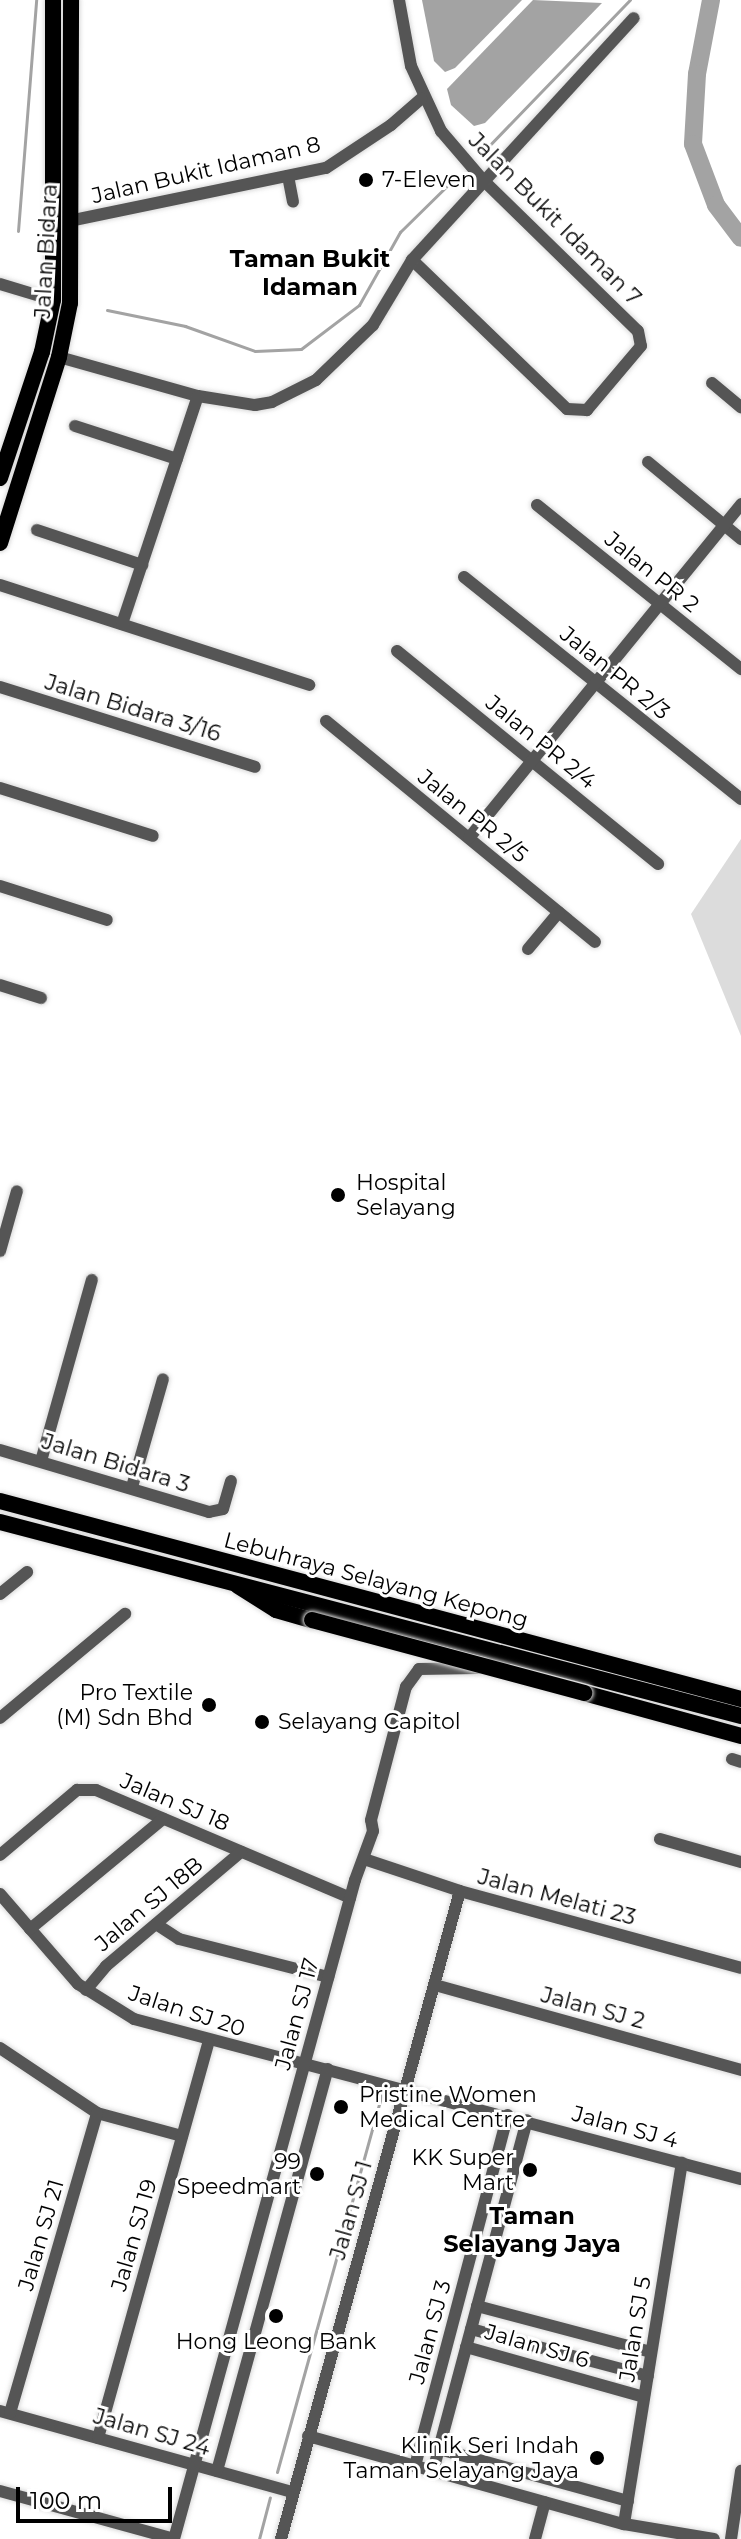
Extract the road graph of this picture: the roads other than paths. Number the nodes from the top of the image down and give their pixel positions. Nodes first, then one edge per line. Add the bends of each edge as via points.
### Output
1 (53, 0) edge
2 (71, 0) edge
3 (399, 0) edge
4 (634, 18) dead end
5 (421, 99) junction
6 (288, 176) junction
7 (483, 180) junction
8 (293, 202) dead end
9 (74, 220) junction
10 (412, 260) junction
11 (0, 284) edge
12 (53, 300) junction
13 (59, 357) junction
14 (712, 383) dead end
15 (198, 396) junction
16 (741, 407) edge
17 (75, 426) dead end
18 (177, 459) junction
19 (648, 462) dead end
20 (0, 478) edge
21 (741, 504) edge
22 (537, 505) dead end
23 (724, 525) junction
24 (37, 530) dead end
25 (741, 539) edge
26 (0, 543) edge
27 (142, 565) junction
28 (464, 577) dead end
29 (0, 585) edge
30 (660, 604) junction
31 (122, 624) junction
32 (397, 651) dead end
33 (741, 669) edge
34 (595, 684) junction
35 (309, 685) dead end
36 (0, 687) edge
37 (326, 721) dead end
38 (532, 761) junction
39 (255, 767) dead end
40 (0, 788) edge
41 (741, 799) edge
42 (153, 836) dead end
43 (469, 838) junction
44 (658, 864) dead end
45 (0, 886) edge
46 (559, 912) junction
47 (107, 920) dead end
48 (595, 942) dead end
49 (528, 949) dead end
50 (0, 985) edge
51 (41, 998) dead end
52 (17, 1191) dead end
53 (0, 1251) edge
54 (92, 1280) dead end
55 (163, 1379) dead end
56 (0, 1450) edge
57 (41, 1461) junction
58 (231, 1481) dead end
59 (132, 1487) junction
60 (0, 1501) edge
61 (0, 1522) edge
62 (27, 1572) dead end
63 (233, 1581) junction
64 (0, 1594) edge
65 (125, 1614) dead end
66 (510, 1658) junction
67 (741, 1699) edge
68 (741, 1716) edge
69 (0, 1718) edge
70 (741, 1736) edge
71 (163, 1819) junction
72 (660, 1839) dead end
73 (241, 1852) junction
74 (0, 1855) edge
75 (364, 1859) junction
76 (741, 1862) edge
77 (460, 1891) junction
78 (0, 1894) edge
79 (350, 1898) junction
80 (156, 1924) junction
81 (30, 1929) junction
82 (741, 1968) edge
83 (328, 1977) junction
84 (435, 1985) junction
85 (86, 1990) junction
86 (208, 2043) junction
87 (0, 2048) edge
88 (305, 2064) junction
89 (328, 2069) junction
90 (741, 2070) edge
91 (407, 2087) junction
92 (97, 2113) junction
93 (508, 2115) junction
94 (527, 2120) junction
95 (182, 2136) junction
96 (682, 2163) junction
97 (741, 2179) edge
98 (477, 2306) junction
99 (471, 2329) junction
100 (466, 2347) junction
101 (651, 2352) junction
102 (648, 2376) junction
103 (644, 2397) junction
104 (5, 2412) edge
105 (308, 2436) junction
106 (98, 2438) junction
107 (439, 2449) junction
108 (194, 2465) junction
109 (415, 2466) junction
110 (217, 2471) junction
111 (433, 2471) junction
112 (741, 2471) edge
113 (0, 2491) edge
114 (293, 2492) junction
115 (628, 2501) junction
116 (545, 2502) junction
117 (624, 2524) junction
118 (174, 2539) edge
119 (282, 2539) edge
120 (535, 2539) edge
121 (714, 2539) edge
122 (731, 2539) edge

1 - 12 main road, Jalan Bidara
2 - 9 main road, Jalan Bidara
3 - 5 street, Jalan Bukit Idaman 7
4 - 7 street
5 - 6 street, Jalan Bukit Idaman 8 via 326,168
5 - 7 street, Jalan Bukit Idaman 7
6 - 8 street
6 - 9 street, Jalan Bukit Idaman 8
7 - 10 street
7 - 10 street, Jalan Bukit Idaman 7 via 640,336 638,351 587,410 573,411 556,402
9 - 13 main road, Jalan Bidara via 70,303
10 - 15 street via 373,325 316,380 263,403
11 - 12 street
12 - 20 main road, Jalan Bidara via 42,352
13 - 15 street
13 - 26 main road, Jalan Bidara
14 - 16 street
15 - 18 street
17 - 18 street
18 - 27 street
19 - 23 street
21 - 23 street
22 - 30 street, Jalan PR 2
23 - 25 street
23 - 30 street
24 - 27 street
27 - 31 street
28 - 34 street, Jalan PR 2/3
29 - 31 street
30 - 33 street, Jalan PR 2
30 - 34 street
31 - 35 street
32 - 38 street, Jalan PR 2/4
34 - 38 street
34 - 41 street, Jalan PR 2/3
36 - 39 street, Jalan Bidara 3/16
37 - 43 street, Jalan PR 2/5
38 - 43 street
38 - 44 street, Jalan PR 2/4
40 - 42 street
43 - 46 street, Jalan PR 2/5
45 - 47 street
46 - 48 street, Jalan PR 2/5
46 - 49 street
50 - 51 street
52 - 53 street
54 - 57 street
55 - 59 street
56 - 57 street, Jalan Bidara 3
57 - 59 street, Jalan Bidara 3
58 - 59 street, Jalan Bidara 3 via 221,1511 209,1512
60 - 67 main road, Lebuhraya Selayang Kepong
61 - 63 main road, Lebuhraya Selayang Kepong
62 - 64 street
63 - 66 main road, Lebuhraya Selayang Kepong
63 - 70 main road, bridge via 276,1610
65 - 69 street
66 - 68 main road, Lebuhraya Selayang Kepong
66 - 75 street, Jalan SJ 17 via 477,1668 434,1666 411,1676
71 - 73 street, Jalan SJ 18
71 - 74 street, Jalan SJ 18 via 96,1790 77,1790
71 - 81 street
72 - 76 street
73 - 79 street, Jalan SJ 18
73 - 80 street, Jalan SJ 18B
75 - 77 street, Jalan Melati 23
75 - 79 street, Jalan SJ 17
77 - 82 street, Jalan Melati 23
77 - 84 street, Jalan SJ 1
78 - 81 street, Jalan SJ 20
79 - 83 street, Jalan SJ 17
80 - 83 street via 179,1939
80 - 85 street, Jalan SJ 18B
81 - 85 street, Jalan SJ 20
83 - 88 street, Jalan SJ 17
84 - 90 street, Jalan SJ 2
84 - 91 street, Jalan SJ 1
85 - 86 street, Jalan SJ 20 via 126,2016
86 - 88 street, Jalan SJ 20
86 - 95 street, Jalan SJ 19
87 - 92 street
88 - 89 street, Jalan SJ 20
88 - 108 street, Jalan SJ 17
89 - 91 street, Jalan SJ 20
89 - 110 street, Jalan SJ 17
91 - 93 street, Jalan SJ 4
91 - 105 street, Jalan SJ 1
92 - 95 street
92 - 104 street, Jalan SJ 21
93 - 94 street, Jalan SJ 4
93 - 109 street, Jalan SJ 3
94 - 96 street, Jalan SJ 4
94 - 98 street, Jalan SJ 3
95 - 106 street, Jalan SJ 19
96 - 97 street, Jalan SJ 4
96 - 101 street, Jalan SJ 5
98 - 99 street, Jalan SJ 3
98 - 101 street, Jalan SJ 6
99 - 100 street, Jalan SJ 3
99 - 102 street
100 - 103 street, Jalan SJ 6
100 - 107 street, Jalan SJ 3
101 - 102 street, Jalan SJ 5
102 - 103 street, Jalan SJ 5
103 - 115 street, Jalan SJ 5
104 - 106 street, Jalan SJ 24
105 - 109 street
105 - 114 street, Jalan SJ 1
106 - 108 street, Jalan SJ 24
107 - 111 street, Jalan SJ 3
107 - 115 street
108 - 110 street, Jalan SJ 24
108 - 118 street, Jalan SJ 17
109 - 111 street
110 - 114 street, Jalan SJ 24
111 - 116 street
112 - 122 street
113 - 118 street
114 - 119 street, Jalan SJ 1
115 - 117 street, Jalan SJ 5
116 - 117 street
116 - 120 street
117 - 121 street

